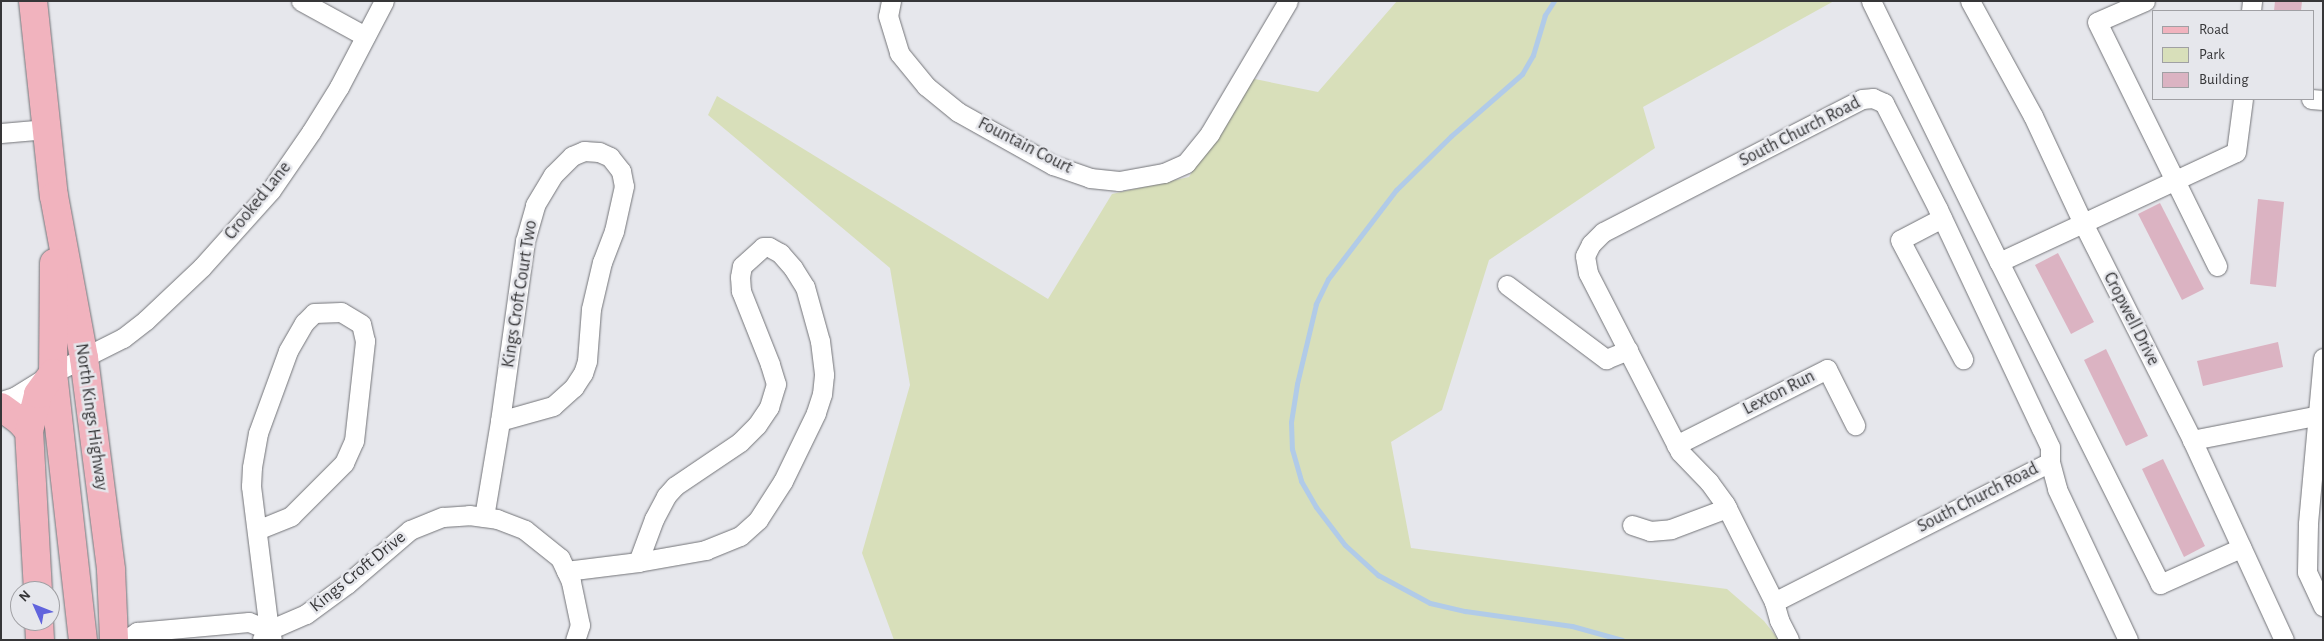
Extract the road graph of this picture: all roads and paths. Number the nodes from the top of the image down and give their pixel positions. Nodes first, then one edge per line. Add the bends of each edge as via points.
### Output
1 (33, 1) edge
2 (301, 1) edge
3 (384, 1) edge
4 (891, 1) edge
5 (1288, 1) edge
6 (1871, 1) edge
7 (1970, 1) edge
8 (2145, 1) edge
9 (365, 36) junction
10 (2243, 100) edge
11 (47, 129) junction
12 (1, 133) edge
13 (2174, 180) junction
14 (54, 196) junction
15 (1942, 218) junction
16 (2083, 223) junction
17 (1999, 262) junction
18 (2217, 266) dead end
19 (1507, 285) dead end
20 (1628, 350) junction
21 (84, 358) junction
22 (2323, 358) edge
23 (1963, 359) dead end
24 (53, 373) junction
25 (1, 402) edge
26 (1, 407) edge
27 (2319, 415) junction
28 (500, 421) junction
29 (1854, 425) dead end
30 (29, 431) junction
31 (2192, 440) junction
32 (1676, 446) junction
33 (2050, 462) junction
34 (1727, 508) junction
35 (484, 517) junction
36 (1632, 525) dead end
37 (2315, 525) edge
38 (257, 530) junction
39 (2241, 548) junction
40 (638, 562) junction
41 (566, 571) junction
42 (37, 581) edge
43 (1774, 602) junction
44 (2323, 606) edge
45 (268, 636) edge
46 (576, 638) edge
47 (83, 640) edge
48 (114, 640) edge
49 (126, 640) edge
50 (1789, 640) edge
51 (2128, 640) edge
52 (2284, 640) edge

1 - 11 main road, North Kings Highway
2 - 9 street
3 - 9 street, Crooked Lane
4 - 5 street, Fountain Court via 888,16 899,53 926,86 958,112 1053,165 1090,178 1119,181 1164,173 1186,163 1210,134
6 - 17 street
7 - 16 street, Cropwell Drive via 2033,116
8 - 13 street via 2097,22
9 - 21 street, Crooked Lane via 340,87 271,190 202,267 146,320 123,338
10 - 13 street via 2236,152
11 - 12 street
11 - 14 main road, North Kings Highway
13 - 16 street
13 - 18 street
14 - 21 main road, North Kings Highway
14 - 24 main road, North Kings Highway
15 - 20 street, South Church Road via 1884,103 1872,98 1862,99 1603,232 1591,244 1585,256 1588,273
15 - 23 street via 1900,240
15 - 33 street, South Church Road via 2050,447
16 - 17 street
16 - 31 street, Cropwell Drive
17 - 39 street via 2160,584
19 - 20 street via 1606,360
20 - 32 street, South Church Road
21 - 24 street, Crooked Lane
21 - 48 main road, North Kings Highway via 111,570
22 - 27 street
24 - 25 street, Crooked Lane
24 - 30 main road via 38,394
24 - 47 main road, North Kings Highway
26 - 30 main road
27 - 31 street
27 - 37 street
28 - 28 street, Kings Croft Court Two via 524,241 535,205 553,175 572,156 584,151 599,152 610,157 620,170 624,186 591,309 583,373 574,387 553,406
28 - 35 street, Kings Croft Court Two
29 - 32 street, Lexton Run via 1827,369
30 - 42 main road
31 - 39 street, Cropwell Drive
32 - 34 street, South Church Road via 1709,482
33 - 43 street, South Church Road
33 - 51 street via 2057,489
34 - 36 street via 1671,529 1650,531
34 - 43 street, South Church Road
35 - 41 street, Kings Croft Drive via 525,530 560,558
35 - 45 street, Kings Croft Drive via 443,517 410,530 347,584 306,614
37 - 44 street via 2307,572
38 - 38 street via 251,486 252,466 258,433 288,351 314,313 341,312 361,324 365,341 354,441 344,464 291,516
38 - 45 street
39 - 52 street, Cropwell Drive
40 - 40 street via 666,496 740,442 769,407 776,384 741,291 740,277 742,266 763,247 769,247 794,268 805,287 820,341 824,375 816,413 783,481 758,520 740,536 706,550
40 - 41 street
41 - 46 street, Kings Croft Drive via 580,625
43 - 50 street, South Church Road
45 - 49 street via 250,622 137,632

